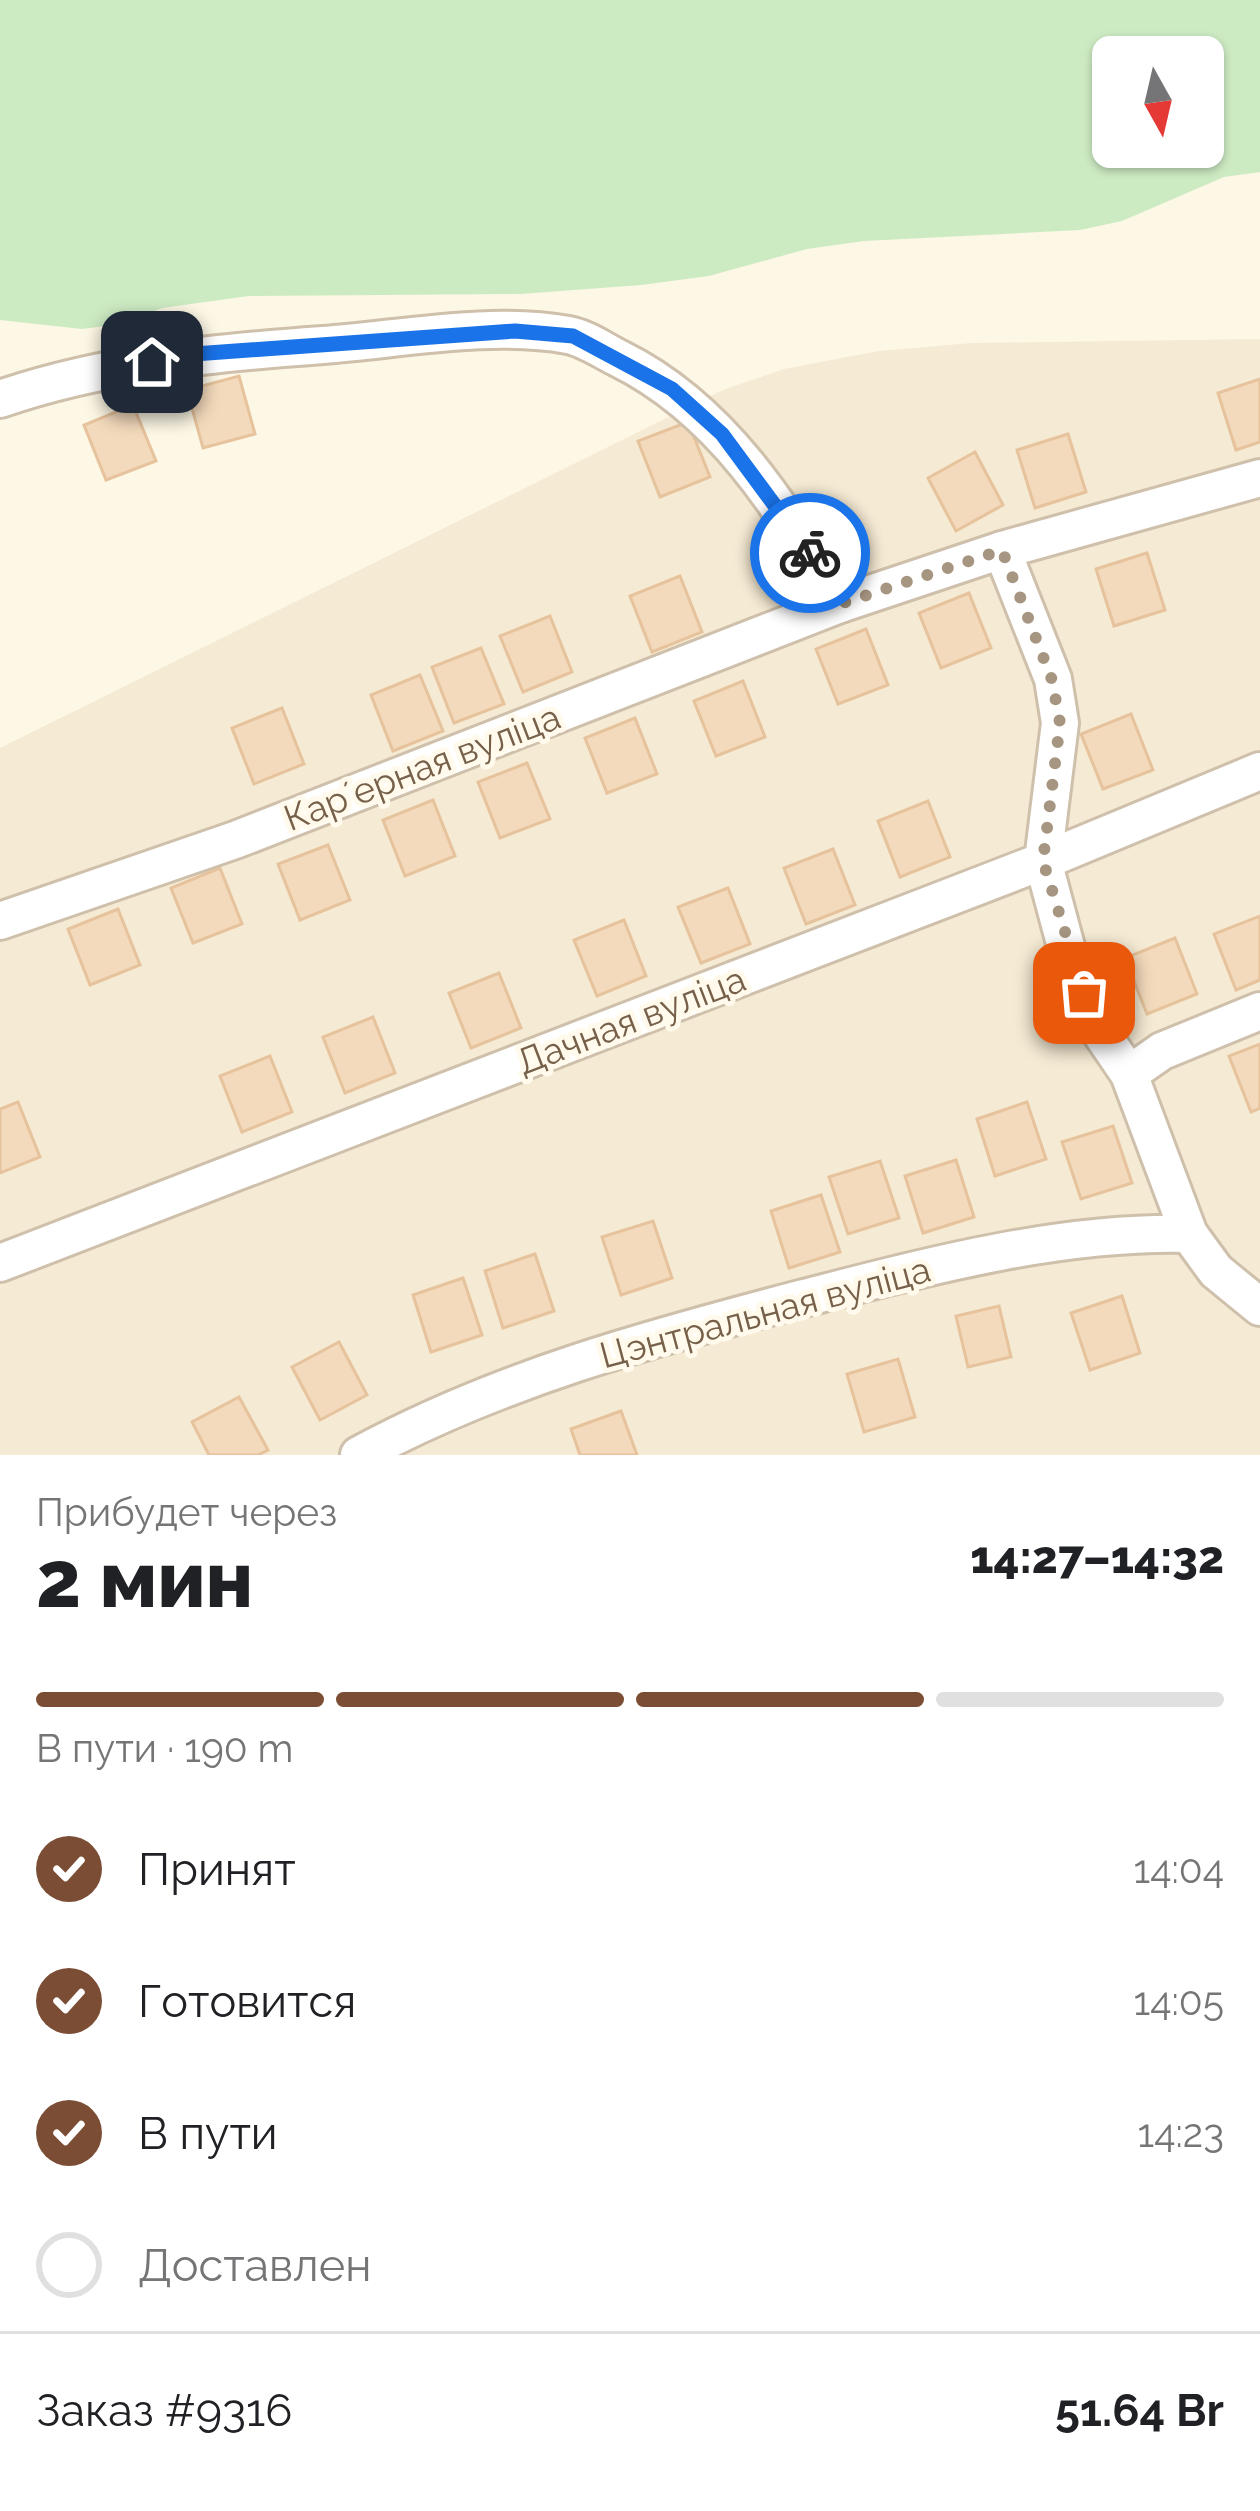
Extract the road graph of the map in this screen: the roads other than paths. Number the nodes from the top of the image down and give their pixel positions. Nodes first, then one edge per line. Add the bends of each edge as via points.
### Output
1 (0, 398) edge
2 (1260, 478) edge
3 (1002, 550) junction
4 (840, 604) junction
5 (1260, 771) edge
6 (1043, 861) junction
7 (0, 921) edge
8 (1260, 1011) edge
9 (1129, 1074) junction
10 (1189, 1234) junction
11 (0, 1263) edge
12 (1260, 1307) edge
13 (359, 1455) edge

1 - 4 street via 194,354 515,331 573,336 672,389 722,434
2 - 3 street, Карʼерная вуліца
3 - 4 street, Карʼерная вуліца
3 - 6 street via 1052,680 1060,723
4 - 7 street, Карʼерная вуліца via 235,840
5 - 6 street, Дачная вуліца
6 - 9 street via 1097,1027
6 - 11 street, Дачная вуліца
8 - 9 street via 1162,1051
9 - 10 street
10 - 12 street
10 - 13 street, Цэнтральная вуліца via 1128,1233 908,1271 662,1335 482,1397

